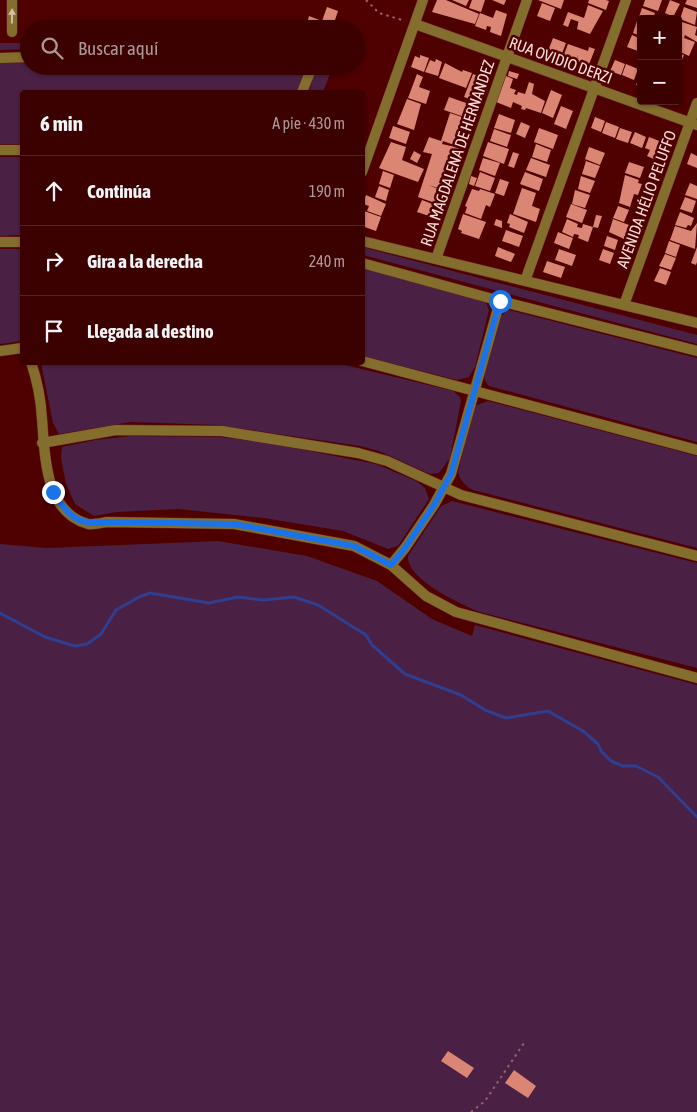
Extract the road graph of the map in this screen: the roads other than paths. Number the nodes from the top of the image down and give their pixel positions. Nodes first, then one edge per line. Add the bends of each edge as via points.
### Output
1 (12, 0) edge
2 (423, 0) edge
3 (527, 0) edge
4 (626, 0) edge
5 (414, 24) junction
6 (12, 32) dead end
7 (20, 57) edge
8 (506, 57) junction
9 (0, 58) edge
10 (309, 75) edge
11 (595, 88) junction
12 (303, 90) edge
13 (697, 103) edge
14 (694, 124) edge
15 (0, 150) edge
16 (20, 150) edge
17 (365, 163) edge
18 (0, 242) edge
19 (20, 242) edge
20 (365, 242) edge
21 (436, 259) junction
22 (365, 264) edge
23 (525, 281) junction
24 (500, 301) junction
25 (624, 305) junction
26 (697, 323) edge
27 (20, 348) edge
28 (0, 351) edge
29 (697, 351) edge
30 (365, 362) edge
31 (32, 365) edge
32 (474, 389) junction
33 (42, 443) junction
34 (697, 450) edge
35 (444, 488) junction
36 (697, 556) edge
37 (391, 565) junction
38 (697, 678) edge

6 -> 1 street
2 - 5 street
3 - 8 street, RUA MAGDALENA DE HERNANDEZ
4 - 11 street
5 - 8 street, RUA OVIDIO DERZI
5 - 17 street
7 - 9 street
8 - 11 street, RUA OVIDIO DERZI
8 - 21 street, RUA MAGDALENA DE HERNANDEZ
10 - 12 street
11 - 14 street, RUA OVIDIO DERZI
11 - 23 street
13 - 14 street, AVENIDA HÉLIO PELUFFO
14 - 25 street, AVENIDA HÉLIO PELUFFO
15 - 16 street
18 - 19 street
20 - 21 street
21 - 23 street
22 - 24 street
23 - 25 street
24 - 29 street
24 - 32 street
25 - 26 street
27 - 28 street
30 - 32 street
31 - 33 street via 40,402
32 - 34 street
32 - 35 street via 451,474
33 - 35 street via 116,430 222,431 387,461
33 - 37 street via 53,492 68,513 88,524 234,524 354,546
35 - 36 street
35 - 37 street
37 - 38 street via 426,596 456,612

